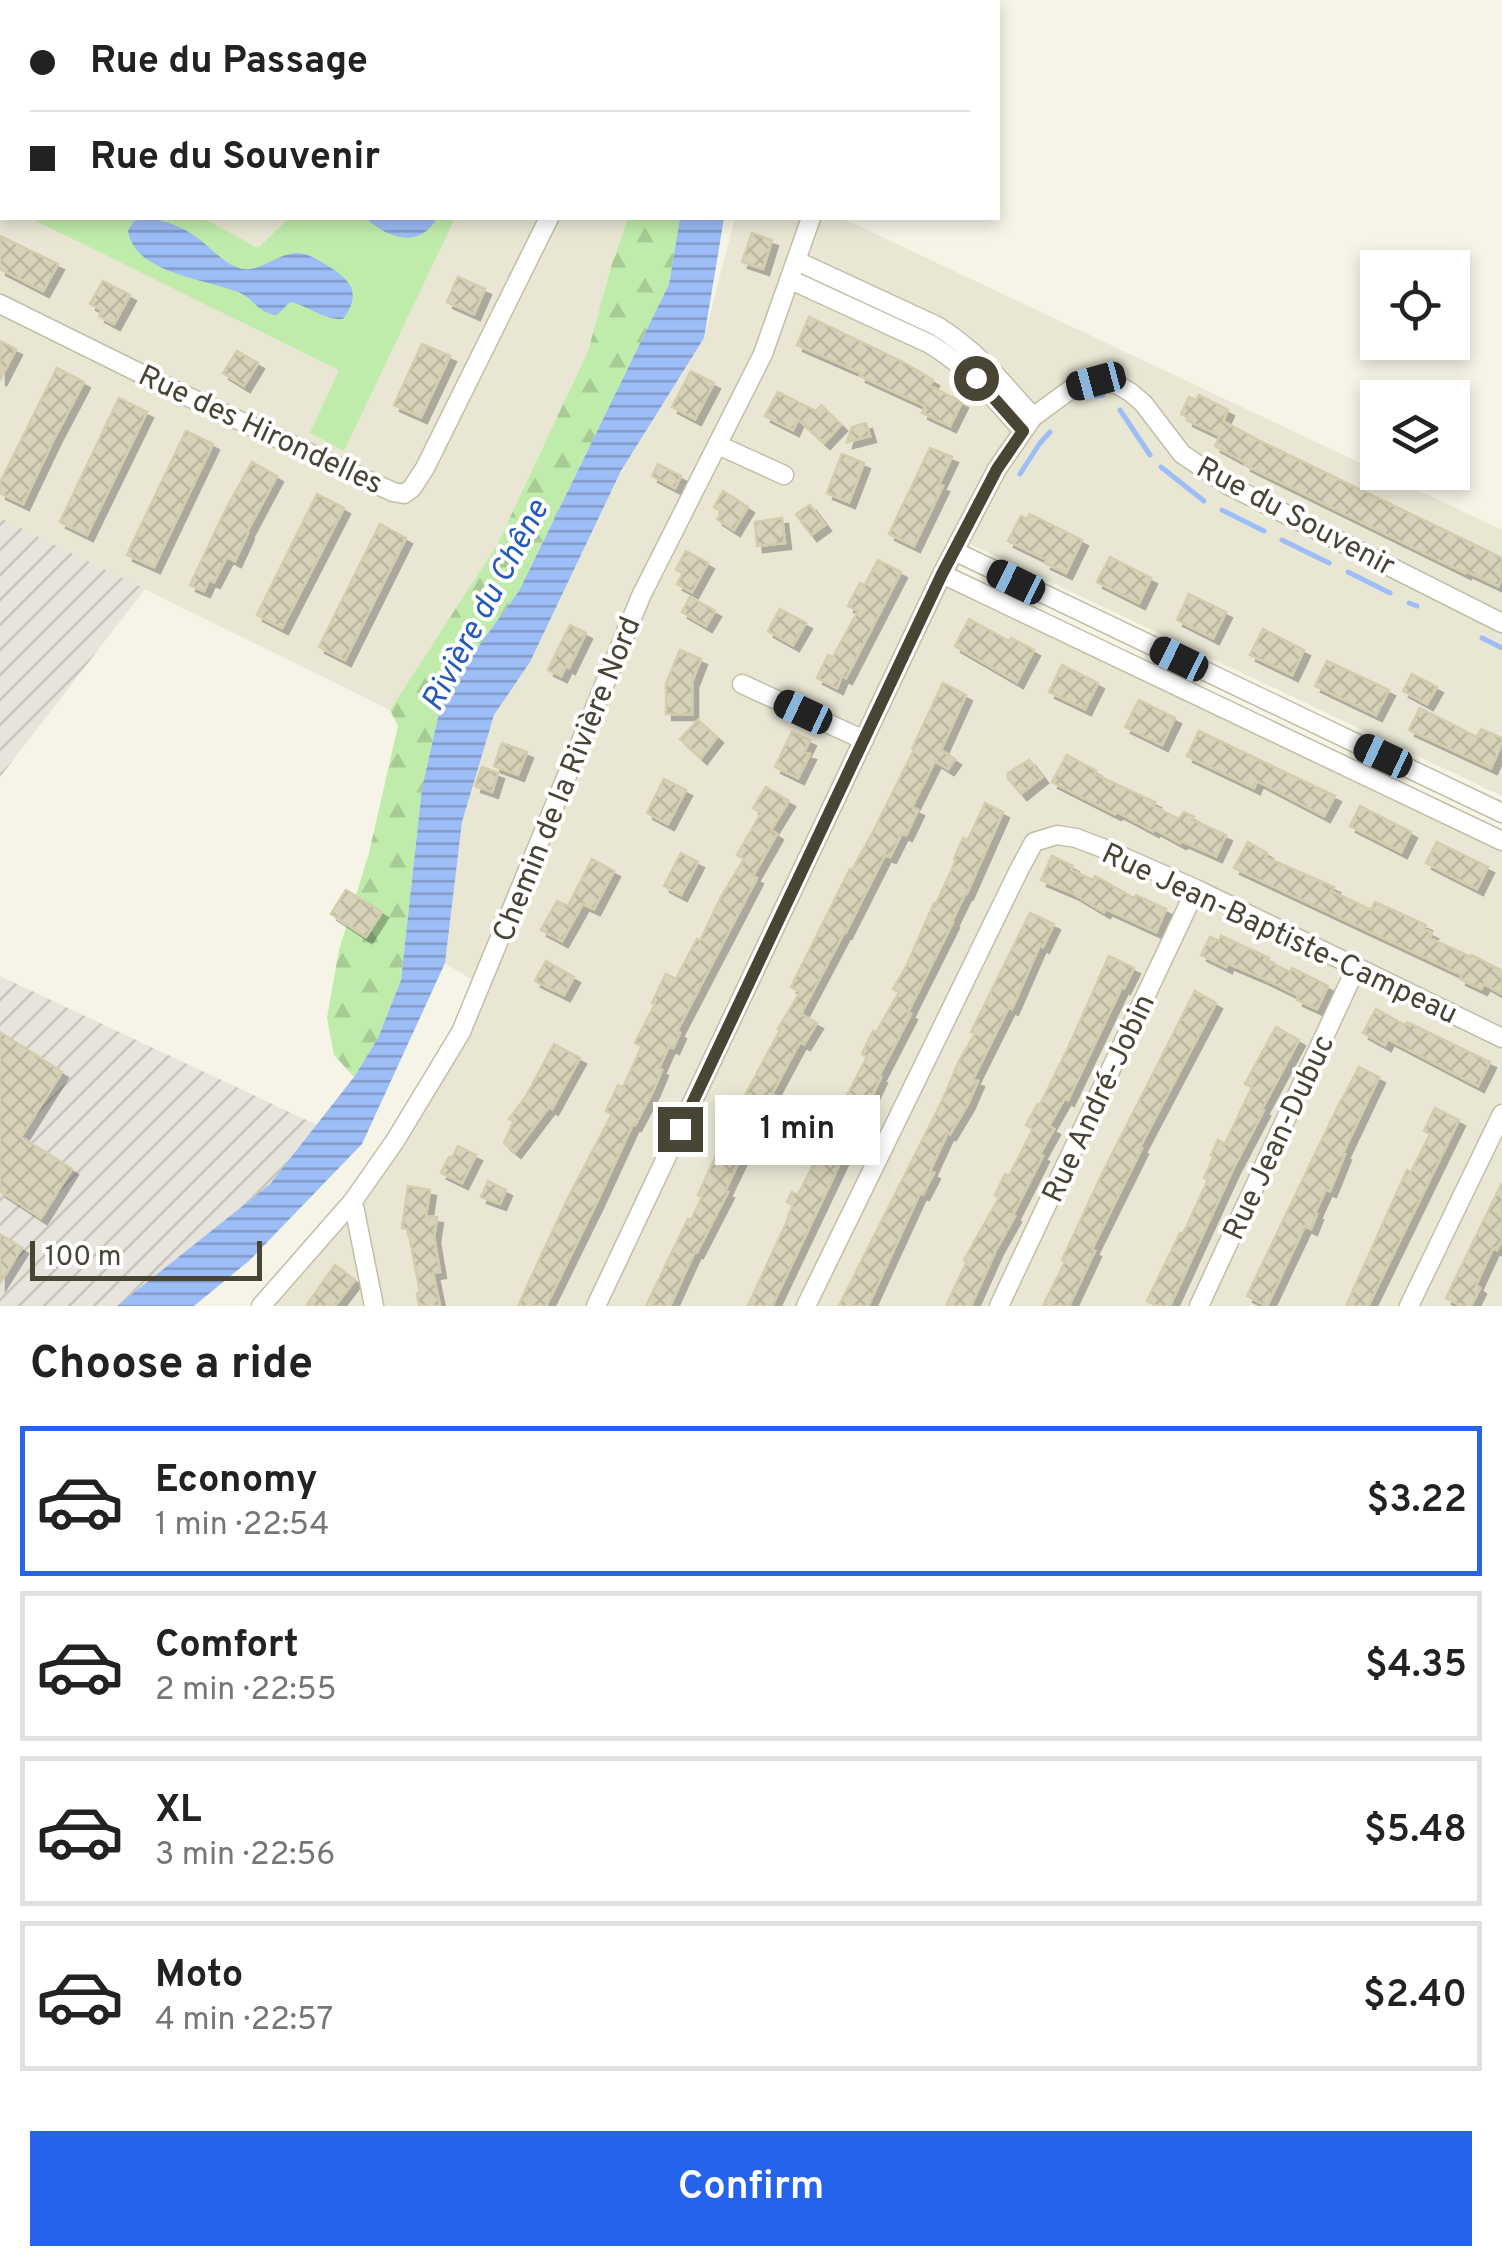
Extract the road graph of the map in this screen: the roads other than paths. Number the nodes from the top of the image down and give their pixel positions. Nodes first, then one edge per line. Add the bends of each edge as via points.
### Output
1 (548, 220) edge
2 (810, 220) edge
3 (797, 261) junction
4 (790, 280) junction
5 (0, 304) edge
6 (1028, 424) junction
7 (718, 445) junction
8 (784, 475) dead end
9 (954, 550) junction
10 (942, 574) junction
11 (1502, 623) edge
12 (742, 684) dead end
13 (864, 740) junction
14 (1502, 813) edge
15 (1502, 840) edge
16 (1196, 889) junction
17 (1356, 968) junction
18 (1502, 1038) edge
19 (1502, 1114) edge
20 (353, 1201) junction
21 (260, 1306) edge
22 (374, 1306) edge
23 (596, 1306) edge
24 (806, 1306) edge
25 (999, 1306) edge
26 (1199, 1306) edge
27 (1409, 1306) edge

1 - 5 street, Rue des Hirondelles via 425,468 404,494
2 - 3 street, Chemin de la Rivière Nord
3 - 4 street, Chemin de la Rivière Nord
3 - 6 street via 956,338 983,360
4 - 6 street via 930,344
4 - 7 street, Chemin de la Rivière Nord via 764,354
6 - 9 street, Rue du Souvenir
6 - 11 street, Rue du Souvenir via 1074,387 1116,384 1143,403 1182,454 1228,485
7 - 8 street
7 - 20 street, Chemin de la Rivière Nord via 641,596 462,1032
9 - 10 street, Rue du Souvenir
9 - 14 street
10 - 13 street, Rue du Souvenir
10 - 15 street
12 - 13 street
13 - 23 street, Rue du Souvenir
16 - 17 street, Rue Jean-Baptiste-Campeau
16 - 24 street, Rue Jean-Baptiste-Campeau via 1076,838 1034,842
16 - 25 street, Rue André-Jobin
17 - 18 street, Rue Jean-Baptiste-Campeau
17 - 26 street, Rue Jean-Dubuc
19 - 27 street
20 - 21 street, Chemin de la Rivière Nord
20 - 22 street

